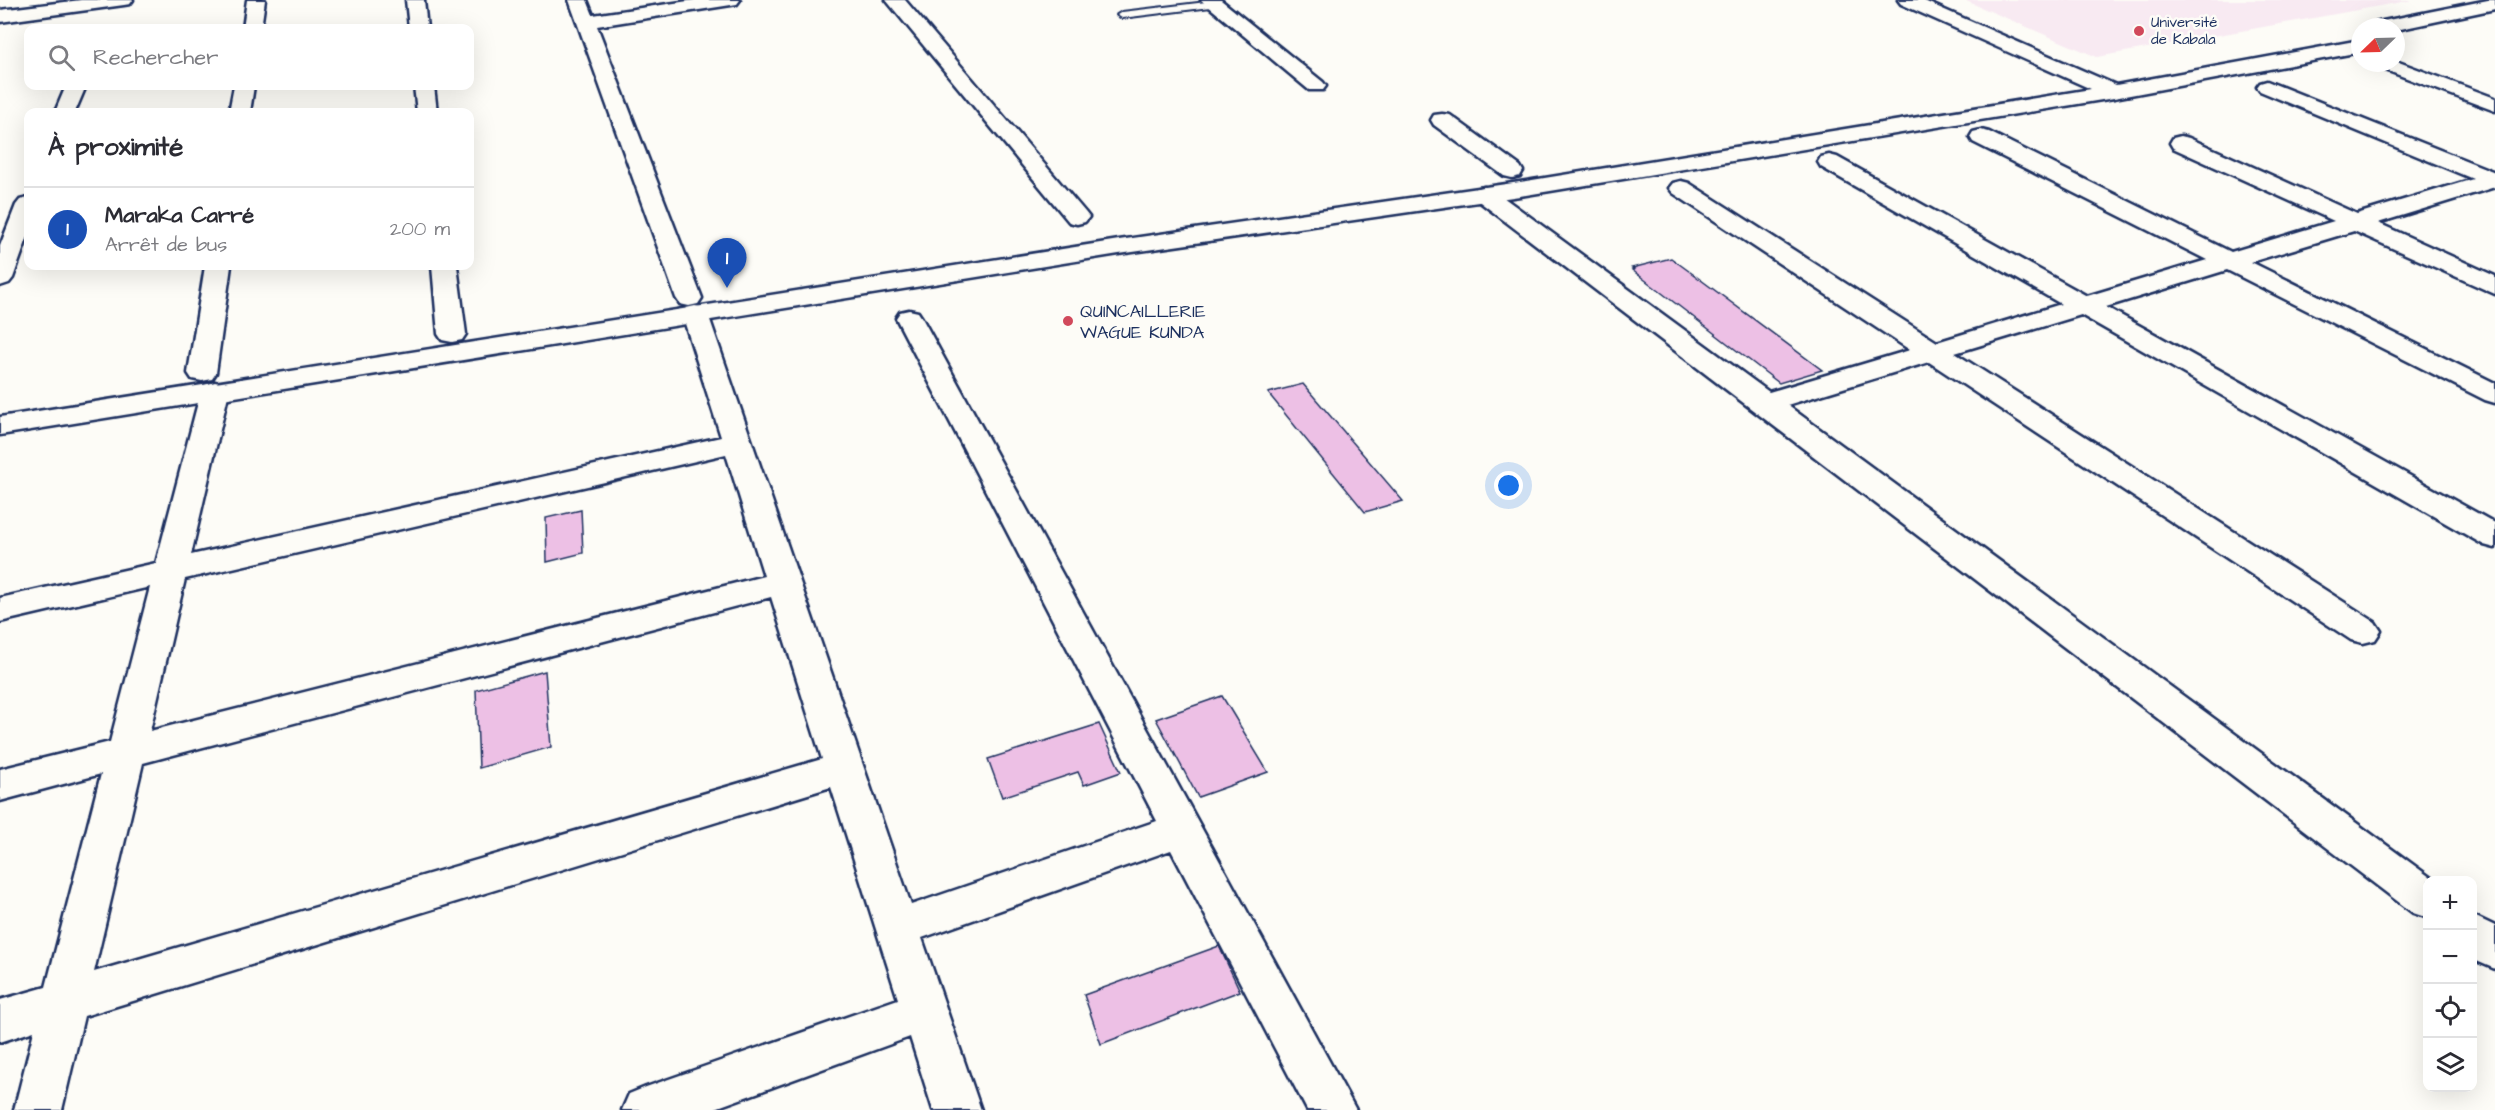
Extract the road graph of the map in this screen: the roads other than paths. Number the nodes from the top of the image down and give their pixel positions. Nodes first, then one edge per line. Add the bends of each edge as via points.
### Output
1 (256, 0) edge
2 (415, 0) edge
3 (578, 0) edge
4 (731, 0) edge
5 (895, 0) edge
6 (1907, 0) edge
7 (114, 1) edge
8 (1213, 2) edge
9 (2495, 4) edge
10 (1122, 15) dead end
11 (0, 16) edge
12 (2495, 18) edge
13 (101, 20) dead end
14 (586, 22) junction
15 (2405, 22) edge
16 (253, 24) edge
17 (418, 24) edge
18 (2351, 34) edge
19 (2405, 37) edge
20 (2351, 48) edge
21 (2405, 71) edge
22 (2090, 81) junction
23 (1316, 86) dead end
24 (2268, 87) dead end
25 (74, 90) edge
26 (243, 90) edge
27 (424, 90) edge
28 (2114, 92) junction
29 (2495, 105) edge
30 (67, 108) edge
31 (241, 108) edge
32 (427, 108) edge
33 (1442, 120) dead end
34 (1981, 137) dead end
35 (2181, 143) dead end
36 (1829, 162) dead end
37 (1512, 171) junction
38 (2495, 180) edge
39 (1681, 188) dead end
40 (1484, 194) junction
41 (24, 215) edge
42 (1077, 217) dead end
43 (2356, 223) junction
44 (2229, 261) junction
45 (218, 270) edge
46 (444, 270) edge
47 (0, 278) edge
48 (2495, 286) edge
49 (692, 306) junction
50 (2083, 306) junction
51 (909, 318) dead end
52 (452, 334) junction
53 (1933, 351) junction
54 (208, 382) junction
55 (2495, 394) edge
56 (1764, 403) junction
57 (0, 406) edge
58 (0, 426) edge
59 (736, 443) junction
60 (2495, 537) edge
61 (171, 571) junction
62 (782, 583) junction
63 (0, 610) edge
64 (2363, 631) dead end
65 (126, 752) junction
66 (843, 768) junction
67 (0, 785) edge
68 (1182, 829) junction
69 (2423, 897) edge
70 (896, 928) junction
71 (2477, 937) edge
72 (2495, 950) edge
73 (64, 1002) junction
74 (924, 1011) junction
75 (0, 1021) edge
76 (38, 1110) edge
77 (646, 1110) edge
78 (957, 1110) edge
79 (1332, 1110) edge

1 - 16 street
2 - 17 street
3 - 14 street
4 - 14 street
5 - 42 street
6 - 22 street
7 - 11 street
7 - 13 street
8 - 10 lane
8 - 23 street
9 - 15 street
12 - 19 street
14 - 49 street
18 - 22 street
20 - 28 street
21 - 29 street
22 - 28 street
22 - 37 street
24 - 38 street
25 - 30 street
26 - 31 street
27 - 32 street
28 - 40 street
33 - 37 street
34 - 44 street
35 - 43 street
36 - 50 street
37 - 49 street
38 - 43 street
39 - 53 street
40 - 49 street
40 - 56 street
41 - 47 street
43 - 44 street
43 - 48 street
44 - 50 street
44 - 55 street
45 - 54 street
46 - 52 street
49 - 52 street
49 - 54 street
49 - 59 street
50 - 53 street
50 - 60 street
51 - 68 street
52 - 54 street
53 - 56 street
53 - 64 street
54 - 57 street
54 - 58 street
54 - 61 street
56 - 69 street
59 - 61 street
59 - 62 street
61 - 63 street
61 - 65 street
62 - 65 street
62 - 66 street
65 - 67 street
65 - 73 street
66 - 70 street
66 - 73 street
68 - 70 street
68 - 79 street
70 - 74 street
71 - 72 street
73 - 75 street
73 - 76 street
74 - 77 street
74 - 78 street

